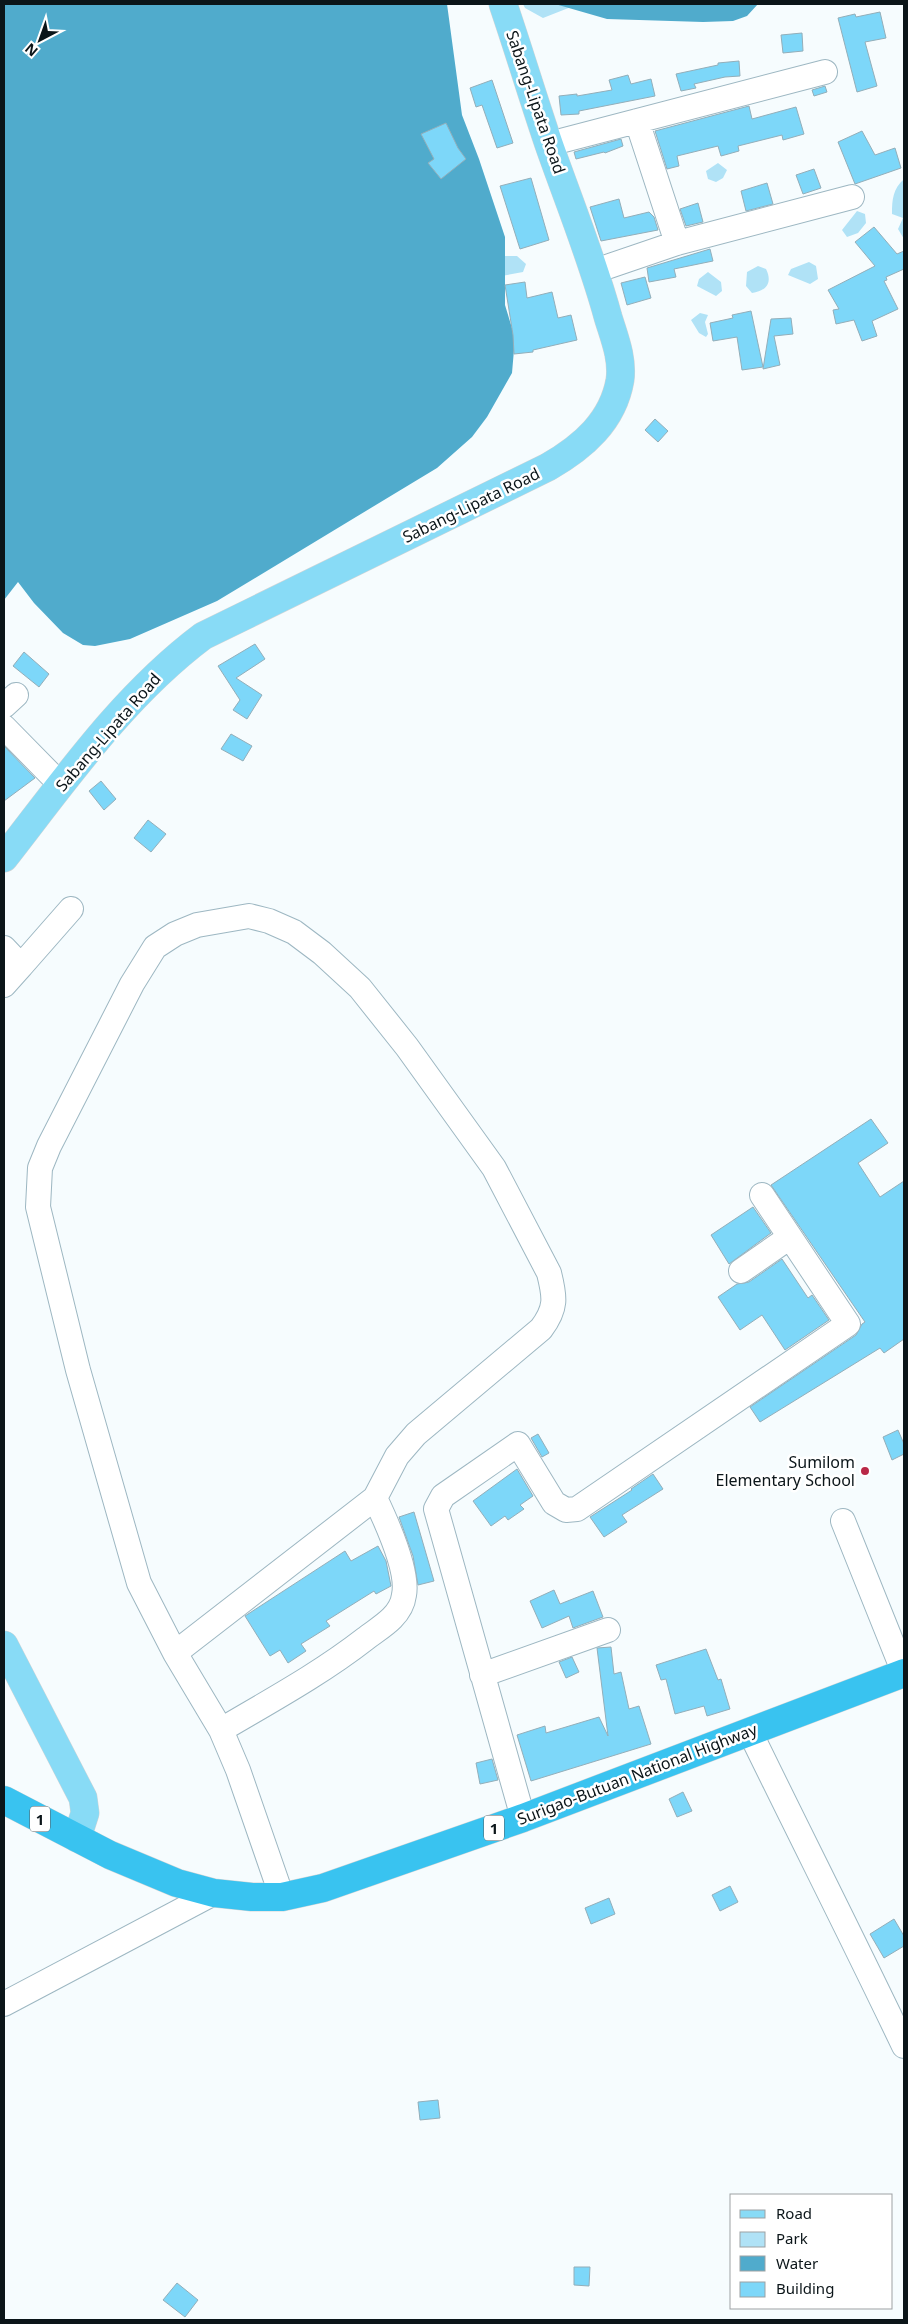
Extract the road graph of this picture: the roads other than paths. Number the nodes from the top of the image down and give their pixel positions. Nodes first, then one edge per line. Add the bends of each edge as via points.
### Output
1 (503, 4) edge
2 (825, 72) dead end
3 (637, 121) junction
4 (549, 144) junction
5 (852, 197) dead end
6 (677, 243) junction
7 (596, 271) junction
8 (4, 727) edge
9 (61, 785) junction
10 (4, 858) edge
11 (71, 909) dead end
12 (4, 948) edge
13 (21, 966) junction
14 (4, 985) edge
15 (762, 1195) dead end
16 (790, 1237) junction
17 (740, 1271) dead end
18 (375, 1498) junction
19 (843, 1521) dead end
20 (608, 1630) dead end
21 (4, 1646) edge
22 (175, 1653) junction
23 (904, 1673) edge
24 (482, 1675) junction
25 (221, 1730) junction
26 (750, 1732) junction
27 (4, 1800) edge
28 (523, 1818) junction
29 (77, 1838) junction
30 (214, 1893) junction
31 (282, 1897) junction
32 (4, 2004) edge
33 (904, 2046) edge

1 - 4 main road, Sabang-Lipata Road
2 - 3 street
3 - 4 street
3 - 6 street
4 - 7 main road, Sabang-Lipata Road
5 - 6 street
6 - 7 street
7 - 9 main road, Sabang-Lipata Road via 621,362 618,392 598,429 585,443 548,467 203,636 164,667 123,710
8 - 9 street
9 - 10 main road, Sabang-Lipata Road
11 - 13 street
12 - 13 street
13 - 14 street
15 - 16 street
16 - 17 street
16 - 24 street via 848,1324 577,1509 566,1510 554,1503 518,1444 443,1496 436,1509
18 - 22 street
18 - 22 street via 397,1456 416,1434 551,1316 554,1291 549,1273 494,1168 408,1047 360,988 308,942 269,921 249,916 197,925 155,947 132,984 49,1146 40,1168 38,1186 38,1207 78,1370 139,1583
18 - 25 street via 388,1524 406,1583 400,1609 386,1624 322,1670
19 - 23 street
20 - 24 street
21 - 29 main road via 83,1798 85,1813
22 - 25 street
23 - 26 highway, Surigao-Butuan National Highway / 1
24 - 28 street
25 - 31 street
26 - 28 highway, Surigao-Butuan National Highway / 1
26 - 33 street
27 - 29 highway, Surigao-Butuan National Highway / 1
28 - 31 highway, Surigao-Butuan National Highway / 1 via 324,1888
29 - 30 highway, Surigao-Butuan National Highway / 1 via 150,1872
30 - 31 highway, Surigao-Butuan National Highway / 1
30 - 32 street

